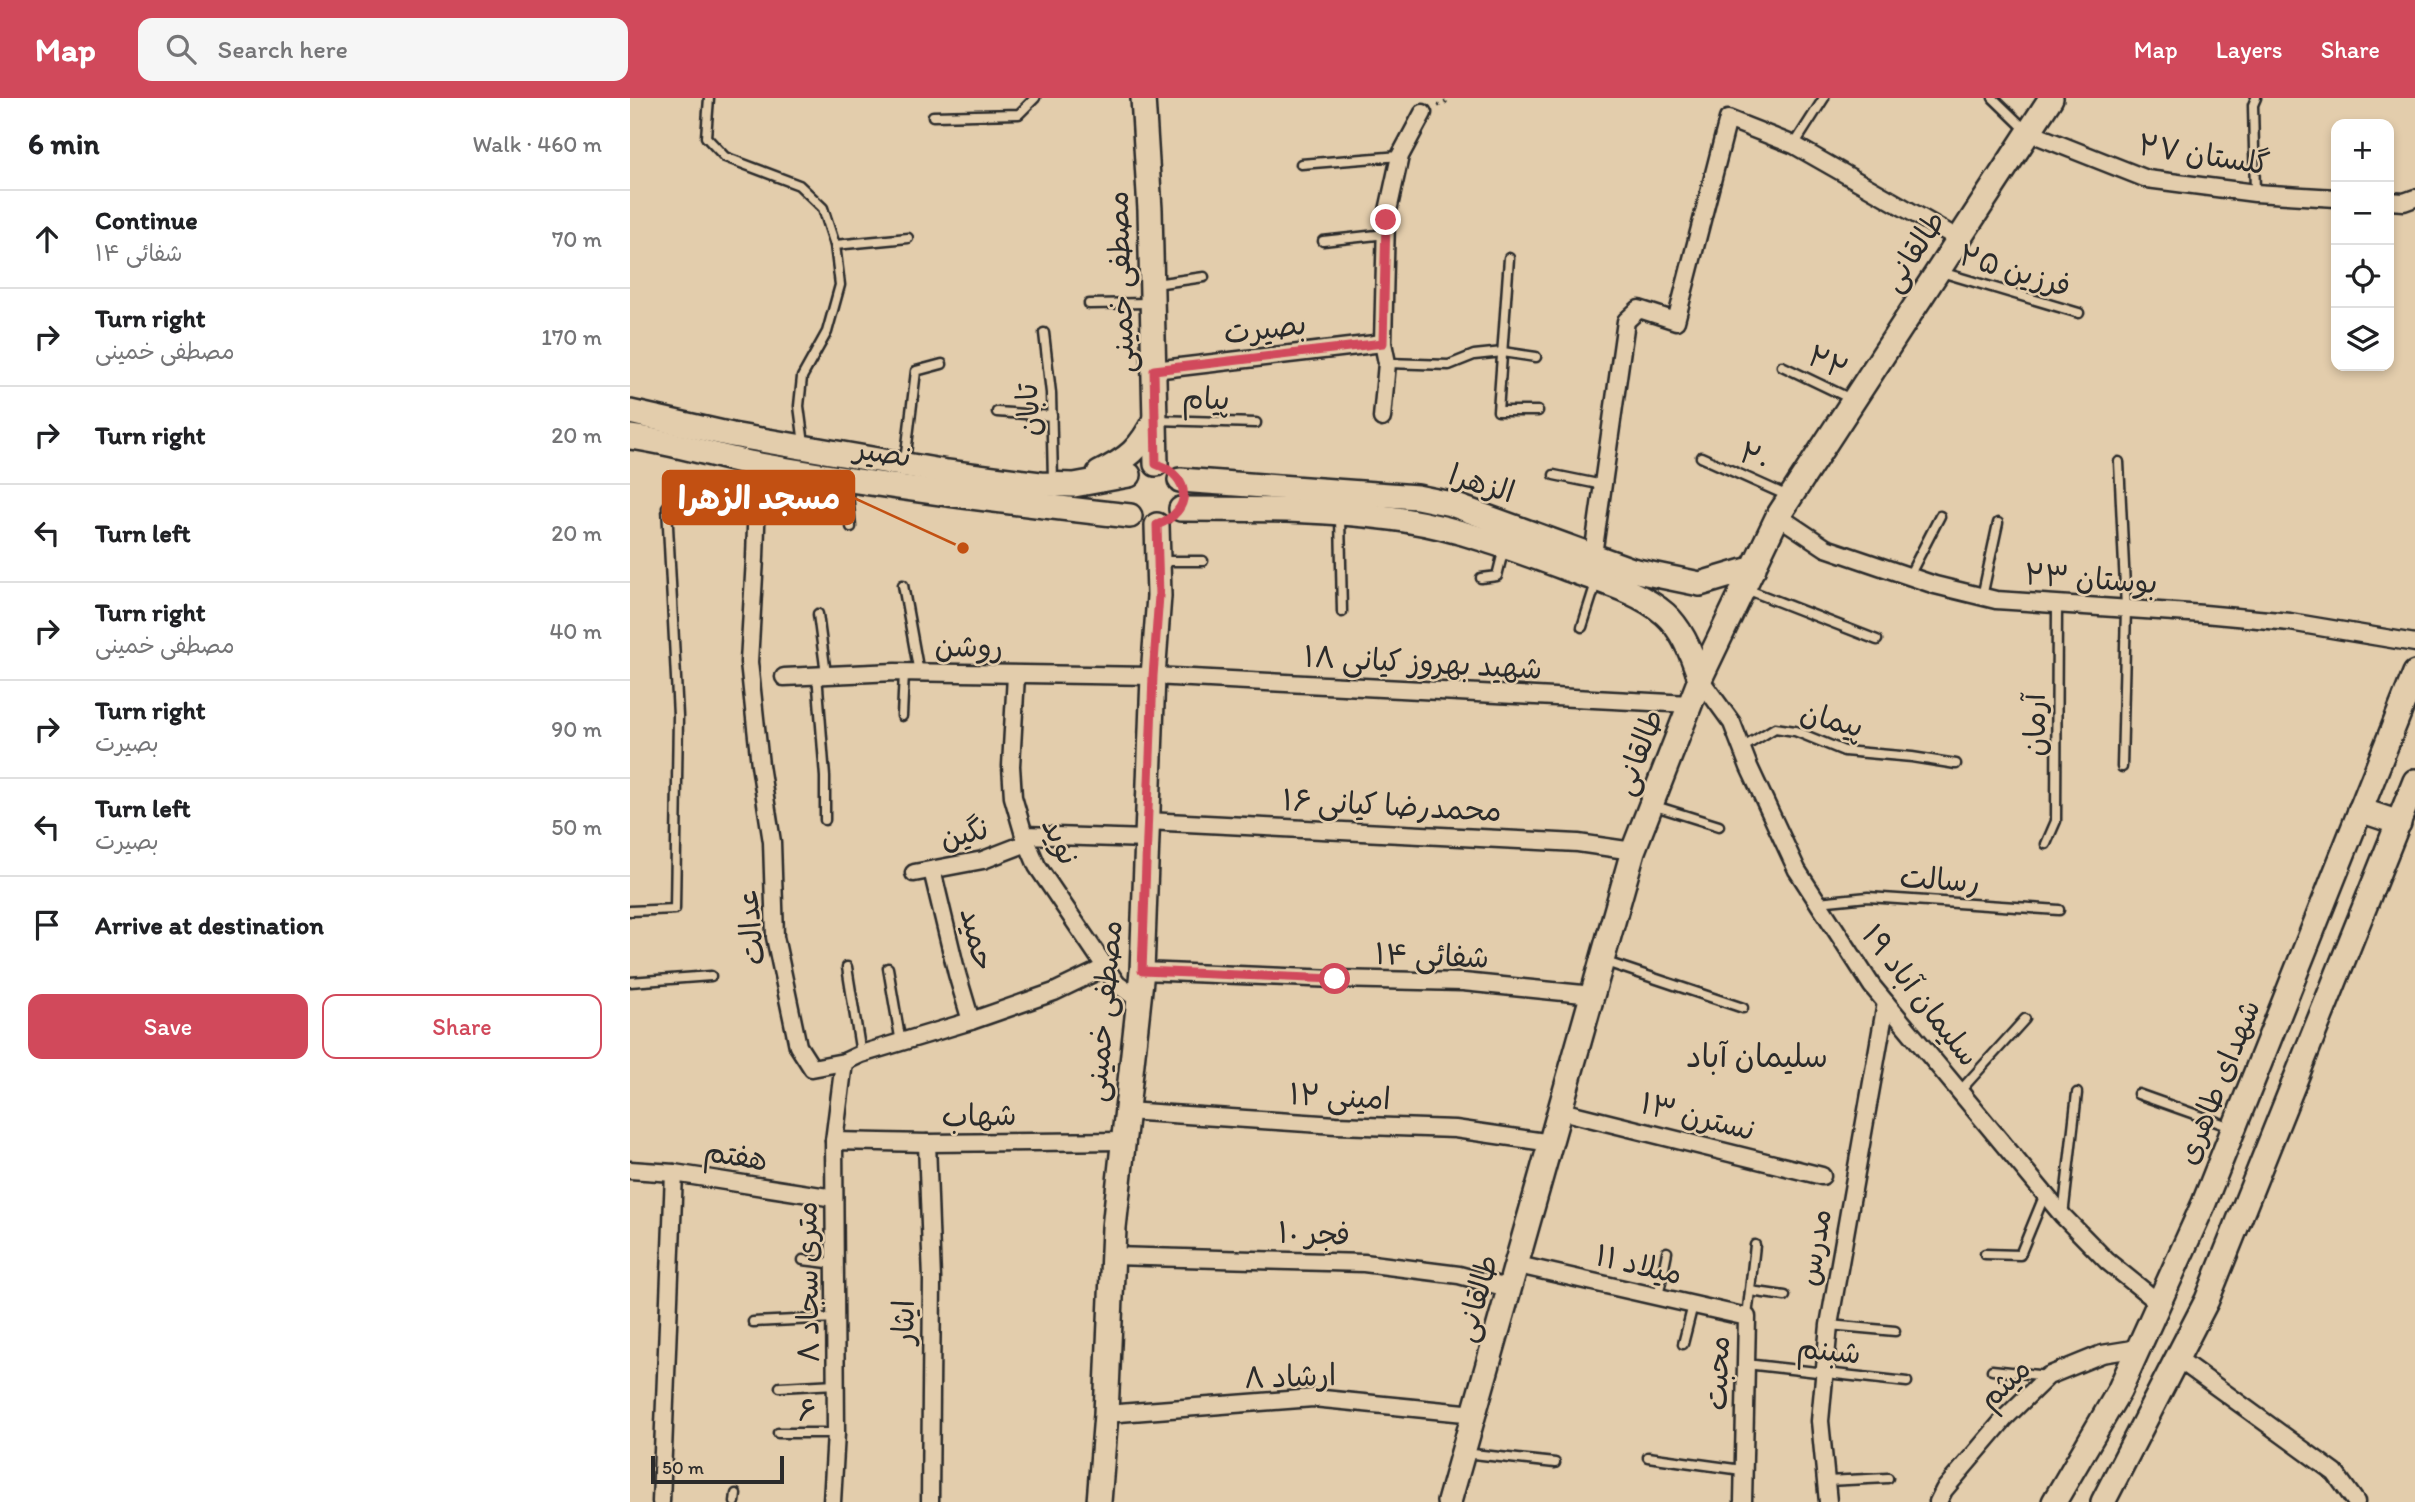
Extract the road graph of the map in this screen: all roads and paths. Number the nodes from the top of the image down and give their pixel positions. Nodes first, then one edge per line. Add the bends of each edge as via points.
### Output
1 (709, 98) edge
2 (1035, 98) edge
3 (1143, 98) edge
4 (1824, 98) edge
5 (1993, 98) edge
6 (2051, 98) edge
7 (2256, 98) edge
8 (1423, 113) dead end
9 (933, 116) dead end
10 (2028, 132) junction
11 (1794, 145) junction
12 (1400, 156) junction
13 (1301, 164) dead end
14 (2255, 193) junction
15 (2331, 198) edge
16 (2415, 198) edge
17 (2394, 201) edge
18 (1386, 234) junction
19 (908, 238) dead end
20 (1959, 239) junction
21 (1323, 241) dead end
22 (835, 245) junction
23 (1509, 258) dead end
24 (1938, 271) junction
25 (1204, 277) dead end
26 (1152, 294) junction
27 (1089, 304) dead end
28 (2079, 313) dead end
29 (1044, 333) dead end
30 (1383, 343) junction
31 (1503, 352) junction
32 (1536, 357) dead end
33 (1387, 363) junction
34 (942, 364) dead end
35 (1782, 366) dead end
36 (1154, 370) junction
37 (1853, 400) junction
38 (1538, 411) dead end
39 (630, 412) edge
40 (997, 412) dead end
41 (1052, 416) junction
42 (1382, 418) dead end
43 (1155, 419) junction
44 (1256, 423) dead end
45 (630, 437) edge
46 (729, 446) junction
47 (804, 447) junction
48 (1702, 457) dead end
49 (2119, 462) dead end
50 (758, 464) junction
51 (1156, 464) junction
52 (904, 465) junction
53 (1129, 475) junction
54 (1554, 475) dead end
55 (847, 478) junction
56 (1180, 480) junction
57 (1228, 484) junction
58 (1064, 485) junction
59 (1603, 485) junction
60 (667, 507) dead end
61 (1784, 507) junction
62 (1071, 509) junction
63 (1181, 509) junction
64 (1221, 509) junction
65 (1340, 514) junction
66 (1130, 516) junction
67 (1940, 516) dead end
68 (1998, 523) dead end
69 (1157, 525) junction
70 (851, 527) dead end
71 (1504, 548) junction
72 (1593, 555) junction
73 (1159, 561) junction
74 (1203, 561) dead end
75 (1754, 568) junction
76 (1661, 576) junction
77 (1909, 576) junction
78 (1480, 578) dead end
79 (1597, 580) junction
80 (903, 585) dead end
81 (1744, 589) junction
82 (1982, 597) junction
83 (1646, 601) junction
84 (2057, 604) junction
85 (2126, 608) junction
86 (1342, 611) dead end
87 (818, 614) dead end
88 (1582, 627) dead end
89 (1877, 640) dead end
90 (2415, 643) edge
91 (912, 673) junction
92 (2415, 673) edge
93 (821, 674) junction
94 (1017, 675) junction
95 (1153, 676) junction
96 (784, 677) dead end
97 (1700, 678) junction
98 (1690, 704) junction
99 (902, 716) dead end
100 (1742, 748) junction
101 (1956, 764) dead end
102 (2122, 767) dead end
103 (2415, 781) edge
104 (1651, 805) junction
105 (2360, 810) junction
106 (825, 820) dead end
107 (2399, 823) junction
108 (1719, 826) dead end
109 (1147, 830) junction
110 (1025, 839) junction
111 (2046, 844) dead end
112 (1633, 851) junction
113 (932, 870) junction
114 (914, 873) dead end
115 (1818, 902) junction
116 (2059, 910) dead end
117 (630, 911) edge
118 (1603, 961) junction
119 (848, 967) dead end
120 (1105, 967) junction
121 (888, 968) dead end
122 (1142, 971) junction
123 (711, 976) dead end
124 (630, 982) edge
125 (1593, 995) junction
126 (1139, 1000) junction
127 (1886, 1003) junction
128 (1742, 1008) dead end
129 (2025, 1020) dead end
130 (971, 1021) junction
131 (901, 1043) junction
132 (861, 1054) junction
133 (844, 1062) junction
134 (1960, 1091) junction
135 (2077, 1093) dead end
136 (2138, 1094) dead end
137 (1126, 1111) junction
138 (1561, 1111) junction
139 (2234, 1128) junction
140 (1124, 1141) junction
141 (834, 1142) junction
142 (927, 1143) junction
143 (1552, 1143) junction
144 (630, 1170) edge
145 (674, 1173) junction
146 (1822, 1176) dead end
147 (2045, 1194) junction
148 (834, 1198) junction
149 (2063, 1216) junction
150 (1755, 1245) dead end
151 (1667, 1252) dead end
152 (1985, 1254) dead end
153 (1113, 1256) junction
154 (803, 1260) dead end
155 (836, 1264) junction
156 (1518, 1265) junction
157 (1511, 1289) junction
158 (1750, 1291) junction
159 (1785, 1296) dead end
160 (1658, 1297) junction
161 (2159, 1303) junction
162 (1693, 1305) junction
163 (1746, 1317) junction
164 (836, 1318) junction
165 (753, 1322) dead end
166 (1829, 1325) junction
167 (1895, 1331) dead end
168 (1683, 1344) dead end
169 (2139, 1348) junction
170 (2177, 1358) junction
171 (1745, 1364) junction
172 (1992, 1370) dead end
173 (1824, 1373) junction
174 (2048, 1376) junction
175 (1907, 1382) dead end
176 (836, 1384) junction
177 (780, 1387) dead end
178 (1475, 1413) junction
179 (1106, 1414) junction
180 (778, 1433) dead end
181 (836, 1433) junction
182 (1464, 1452) junction
183 (1648, 1457) dead end
184 (1555, 1463) dead end
185 (1742, 1470) junction
186 (1888, 1478) dead end
187 (1827, 1481) junction
188 (661, 1502) edge
189 (832, 1502) edge
190 (930, 1502) edge
191 (1098, 1502) edge
192 (1450, 1502) edge
193 (1743, 1502) edge
194 (1829, 1502) edge
195 (1938, 1502) edge
196 (2054, 1502) edge
197 (2103, 1502) edge
198 (2357, 1502) edge

1 - 22 lane via 706,137 725,158 799,185 823,208
2 - 9 lane via 1019,114
3 - 26 street, مصطفی خمینی
4 - 11 lane
5 - 10 lane
6 - 10 street, طالقانی
7 - 14 lane
8 - 12 street
10 - 14 street, گلستان ۲۷ via 2147,178
10 - 20 street, طالقانی
11 - 20 street
11 - 59 street via 1728,119 1676,321 1639,309 1626,321
12 - 13 lane
12 - 18 street
14 - 15 street, گلستان ۲۷
16 - 17 street
18 - 21 lane
18 - 30 street
19 - 22 lane
20 - 24 street, طالقانی
22 - 47 lane via 839,285 827,332 802,377 799,406
23 - 31 lane
24 - 28 lane, فرزین ۲۵
24 - 37 street, طالقانی
25 - 26 lane
26 - 27 lane
26 - 36 street, مصطفی خمینی
29 - 41 lane, تابان
30 - 33 street
30 - 36 street, بصیرت
31 - 32 lane
31 - 33 lane via 1474,355 1449,365
31 - 38 lane via 1499,411
33 - 42 street
34 - 52 lane via 916,371
35 - 37 lane, ۲۲
36 - 43 street, مصطفی خمینی
37 - 61 street, طالقانی
39 - 46 street
40 - 41 lane
41 - 58 lane, تابان
43 - 44 lane, پیام
43 - 51 street, مصطفی خمینی
43 - 58 street via 1130,456
45 - 46 street, نصیر
46 - 47 street
46 - 50 street, نصیر
47 - 52 street
48 - 61 lane, ۲۰
49 - 85 lane
50 - 55 street, نصیر
50 - 133 street, عدالت via 749,662 772,842 775,937 798,1046 812,1068
51 - 53 street via 1141,466
51 - 56 street via 1170,469
52 - 58 street
53 - 58 street
53 - 66 street via 1122,488
54 - 59 lane
55 - 62 street, نصیر
55 - 70 lane
56 - 57 street, الزهرا
56 - 63 street via 1184,494
57 - 64 street via 1216,492
57 - 72 street, الزهرا via 1417,497
58 - 62 street via 1078,498
59 - 72 street
60 - 117 lane via 678,716 675,909
61 - 75 street, طالقانی
61 - 77 street, بوستان ۲۳ via 1826,548
62 - 66 street, نصیر
63 - 64 street, الزهرا
63 - 69 street via 1171,520
64 - 65 street, الزهرا
65 - 71 street, الزهرا via 1405,520
65 - 86 lane
66 - 69 street via 1142,524
67 - 77 lane
68 - 82 lane
69 - 73 street, مصطفی خمینی
71 - 78 lane via 1497,576
71 - 79 street, الزهرا
72 - 76 street, الزهرا
73 - 74 lane
73 - 95 street, مصطفی خمینی
75 - 76 street, الزهرا via 1700,584
75 - 81 street, طالقانی
76 - 83 street via 1662,594
77 - 82 street, بوستان ۲۳
79 - 83 street, الزهرا
79 - 88 lane
80 - 91 lane
81 - 89 lane
81 - 97 street, طالقانی
82 - 84 street, بوستان ۲۳
83 - 97 street, الزهرا via 1666,615 1691,651
84 - 85 street, بوستان ۲۳
84 - 111 lane, آرمان via 2056,821
85 - 90 street, بوستان ۲۳ via 2290,622
85 - 102 lane
87 - 93 lane
91 - 93 street, روشن
91 - 94 street, روشن
91 - 99 lane
92 - 105 street, شهدای طاهری
93 - 96 street, روشن
93 - 106 lane
94 - 95 street, روشن
94 - 110 street, نوید via 1011,766 1013,797
95 - 98 street, شهید بهروز کیانی ۱۸
95 - 109 street, مصطفی خمینی
97 - 98 street, طالقانی
97 - 100 street, سلیمان آباد ۱۹ via 1732,723
98 - 104 street, طالقانی
100 - 101 lane, پیمان via 1776,728 1844,751
100 - 115 street, سلیمان آباد ۱۹ via 1797,870
103 - 107 street
104 - 108 lane
104 - 112 street, طالقانی
105 - 107 street
105 - 139 street, شهدای طاهری
107 - 170 street via 2207,1300
109 - 110 street, محمدرضا کیانی ۱۶
109 - 112 street, محمدرضا کیانی ۱۶ via 1577,843
109 - 122 street, مصطفی خمینی
110 - 113 street, نگین via 984,860
110 - 120 street, نوید via 1037,866
112 - 118 street, طالقانی
113 - 114 street, نگین
113 - 130 street, حمید
115 - 116 lane, رسالت via 1868,897
115 - 127 street, سلیمان آباد ۱۹
118 - 125 street, طالقانی
118 - 128 lane
119 - 132 lane
120 - 126 street, نوید via 1117,984
120 - 130 street, عدالت via 1054,992
121 - 131 lane
122 - 125 street, شفائی ۱۴ via 1463,982
122 - 126 street, مصطفی خمینی
123 - 124 lane
125 - 138 street, طالقانی
126 - 137 street, مصطفی خمینی
127 - 134 street, سلیمان آباد ۱۹
127 - 166 street, مدرس
129 - 134 lane
130 - 131 street, عدالت
131 - 132 street, عدالت
132 - 133 street, عدالت
133 - 141 street, ۸ متری سجاد
134 - 147 street, سلیمان آباد ۱۹
135 - 149 lane
136 - 139 lane
137 - 140 street, مصطفی خمینی
137 - 143 street, امینی ۱۲ via 1455,1129
138 - 143 street, طالقانی
138 - 146 street, نسترن ۱۳
139 - 161 street, شهدای طاهری
140 - 142 street, شهاب
140 - 153 street, مصطفی خمینی
141 - 142 street, شهاب
141 - 148 street, ۸ متری سجاد
142 - 190 street, ایثار via 932,1280
143 - 156 street, طالقانی
144 - 145 street, هفتم
145 - 148 street, هفتم
145 - 188 street
147 - 149 street, سلیمان آباد ۱۹
147 - 152 lane via 2020,1255
148 - 155 street, ۸ متری سجاد
149 - 161 street, سلیمان آباد ۱۹ via 2107,1261
150 - 158 lane, محبت
151 - 160 lane
153 - 157 street, فجر ۱۰ via 1364,1263 1459,1275
153 - 179 street, مصطفی خمینی
154 - 155 lane
155 - 164 street, ۸ متری سجاد
156 - 157 street, طالقانی
156 - 160 street, میلاد ۱۱
157 - 178 street, طالقانی
158 - 159 lane
158 - 163 lane, محبت
160 - 162 street, میلاد ۱۱
161 - 169 street, شهدای طاهری
162 - 163 street, میلاد ۱۱
162 - 168 lane
163 - 171 street, محبت
164 - 165 lane
164 - 176 street, ۸ متری سجاد
166 - 167 lane
166 - 173 street, مدرس
169 - 174 street, میثم via 2102,1354
169 - 196 street, شهدای طاهری
170 - 197 street
170 - 198 street via 2335,1474
171 - 173 lane, شبنم
171 - 185 street, محبت
172 - 174 lane
173 - 175 lane, شبنم
173 - 187 street, مدرس via 1820,1421
174 - 195 street, میثم via 2005,1418
176 - 177 lane
176 - 181 street, ۸ متری سجاد
178 - 179 street, ارشاد ۸ via 1312,1398
178 - 182 street, طالقانی
179 - 191 street, مصطفی خمینی
180 - 181 lane, ۶
181 - 189 street, ۸ متری سجاد
182 - 184 lane
182 - 192 street, طالقانی
183 - 185 lane
185 - 193 street, محبت
186 - 187 lane
187 - 194 street, مدرس

